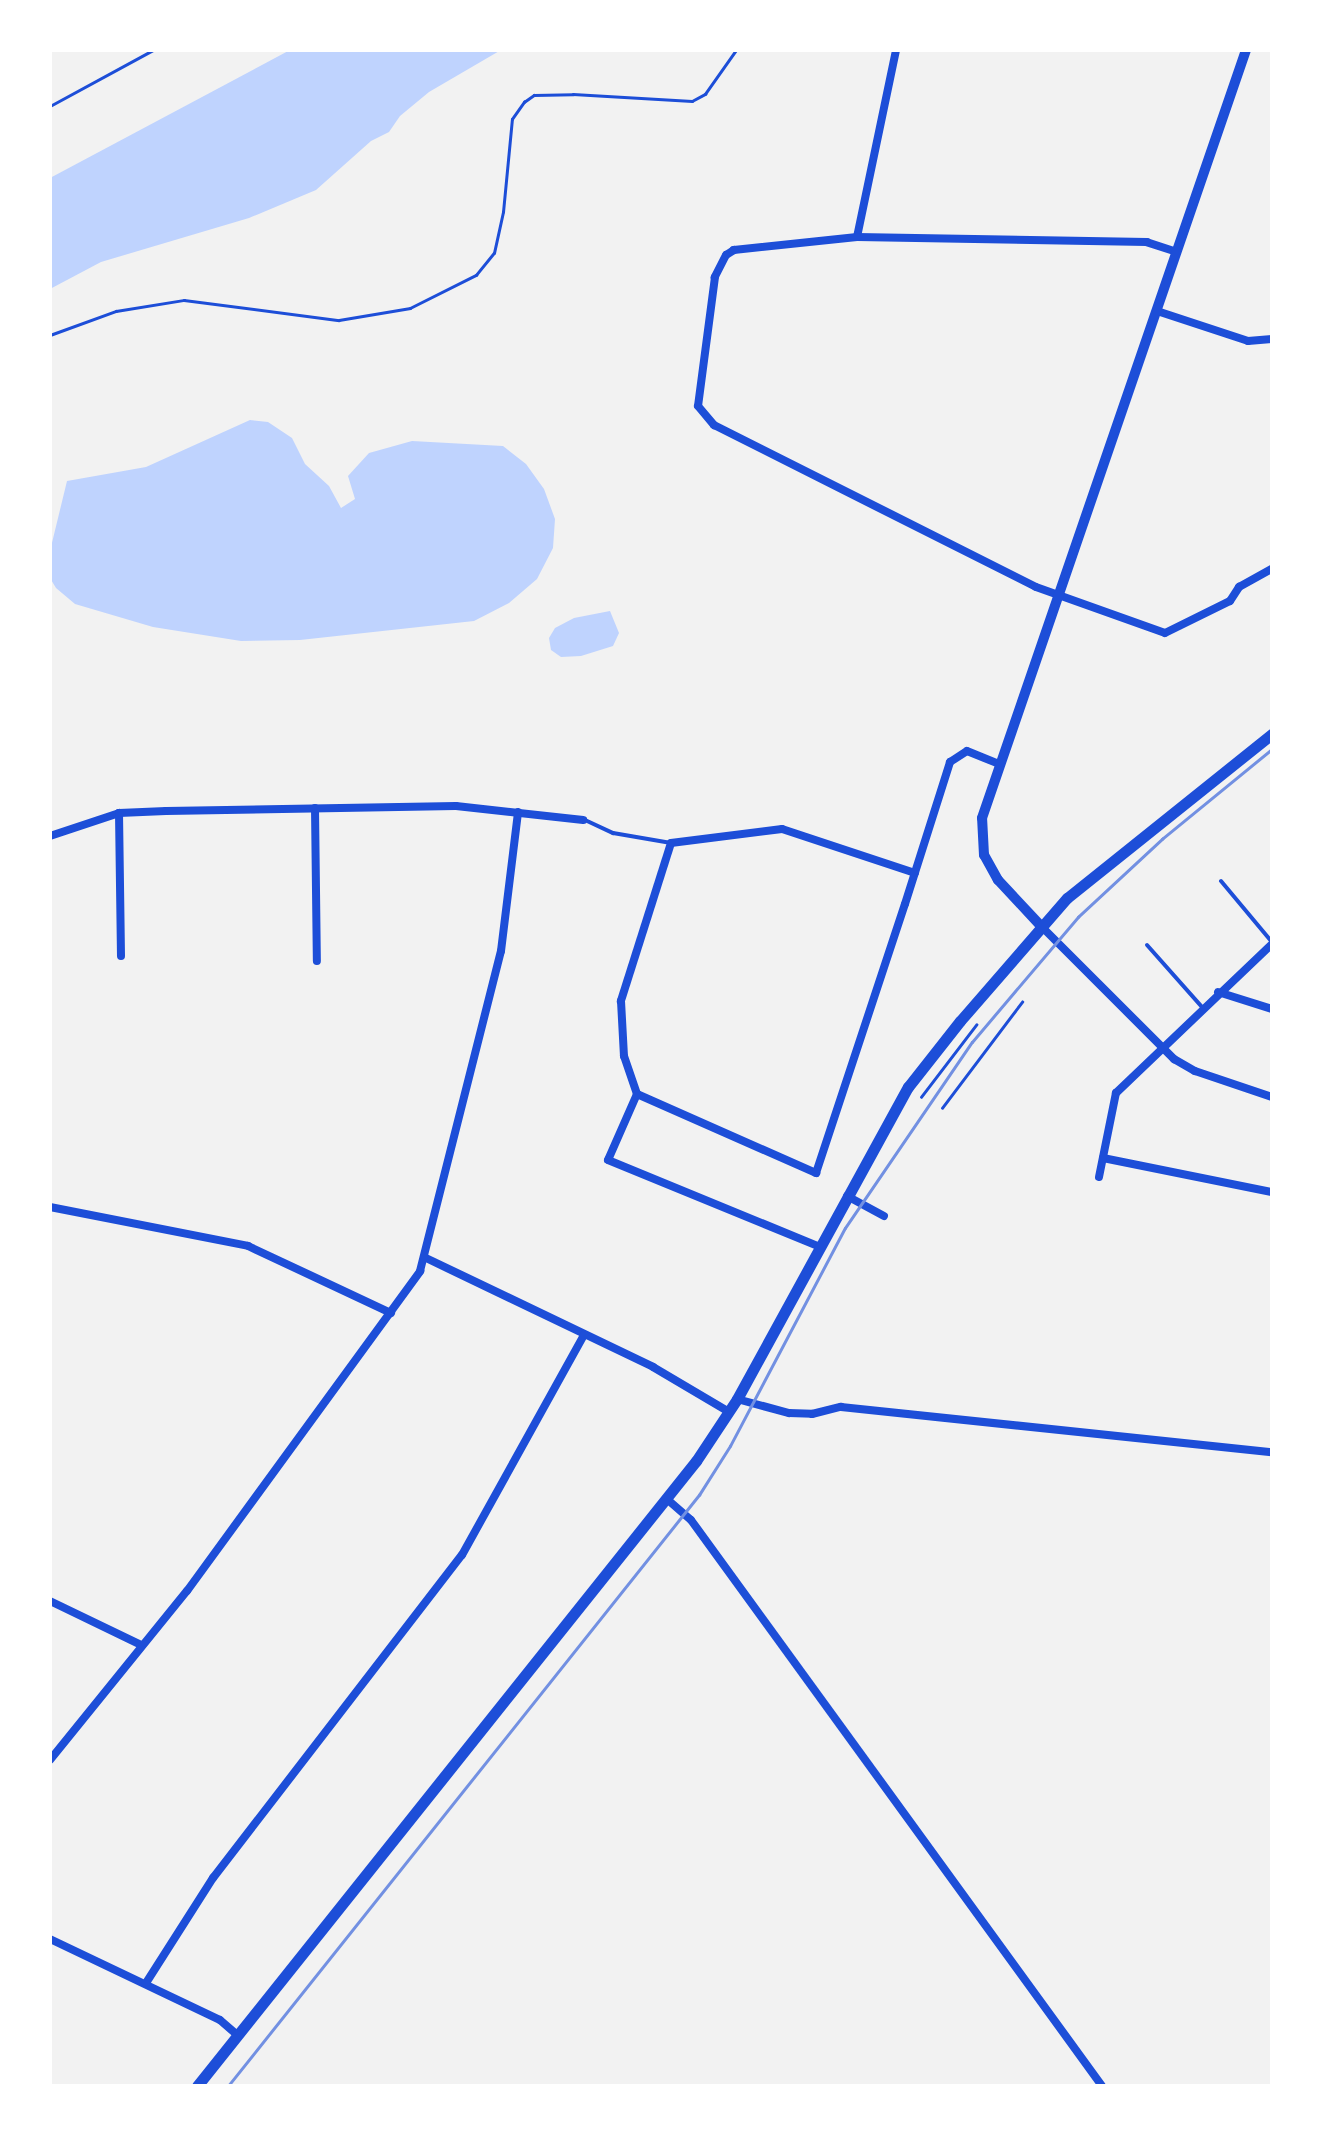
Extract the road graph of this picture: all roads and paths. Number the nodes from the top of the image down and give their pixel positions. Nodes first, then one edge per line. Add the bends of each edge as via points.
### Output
1 (153, 50) edge
2 (736, 50) edge
3 (896, 50) edge
4 (1246, 50) edge
5 (50, 106) edge
6 (857, 237) junction
7 (1177, 252) junction
8 (1157, 310) junction
9 (50, 334) edge
10 (1272, 339) edge
11 (1272, 570) edge
12 (1058, 595) junction
13 (1272, 734) edge
14 (1000, 764) junction
15 (315, 808) junction
16 (518, 812) junction
17 (119, 813) junction
18 (583, 820) joint
19 (50, 836) edge
20 (671, 843) junction
21 (915, 873) junction
22 (1221, 881) dead end
23 (1040, 924) junction
24 (1272, 943) edge
25 (1146, 945) dead end
26 (121, 956) dead end
27 (317, 961) dead end
28 (1218, 992) junction
29 (1022, 1002) dead end
30 (1202, 1006) junction
31 (1272, 1009) edge
32 (984, 1016) dead end
33 (1160, 1047) junction
34 (637, 1094) junction
35 (1272, 1096) edge
36 (921, 1097) dead end
37 (942, 1108) dead end
38 (1102, 1158) junction
39 (1099, 1176) dead end
40 (1272, 1192) edge
41 (847, 1196) junction
42 (50, 1207) edge
43 (884, 1216) dead end
44 (820, 1247) junction
45 (426, 1258) junction
46 (391, 1313) junction
47 (584, 1335) junction
48 (737, 1399) junction
49 (730, 1412) junction
50 (1272, 1452) edge
51 (668, 1500) junction
52 (50, 1600) edge
53 (141, 1645) junction
54 (50, 1760) edge
55 (50, 1939) edge
56 (146, 1983) junction
57 (237, 2036) junction
58 (197, 2086) edge
59 (1102, 2086) edge

1 - 5 path
2 - 9 path via 705,94 692,100 534,94 512,118 494,253 476,276 410,308 338,320 184,300 116,311
3 - 6 street
4 - 7 street
6 - 7 street via 1147,242
6 - 12 street via 726,255 715,276 696,390 705,419
7 - 8 street
8 - 10 street via 1248,342
8 - 12 street
11 - 12 street via 1239,586 1230,601 1165,633
12 - 14 street
13 - 23 main road
14 - 21 street via 967,751 955,756
14 - 23 street via 982,818 984,855
15 - 16 street
15 - 17 street
15 - 27 street
16 - 18 street
16 - 45 street via 501,951
17 - 19 street
17 - 26 street
18 - 20 lane via 612,833
20 - 21 street via 782,829
20 - 34 street via 621,1001 624,1056
21 - 34 street via 816,1174
22 - 24 lane
23 - 33 street
23 - 41 main road via 908,1087
24 - 28 street
25 - 30 lane
28 - 30 street
28 - 31 street
29 - 37 path
30 - 33 street
32 - 36 path
33 - 35 street via 1194,1071
33 - 38 street via 1116,1093
34 - 44 street via 608,1160
38 - 39 street
38 - 40 street
41 - 43 street
41 - 44 main road
42 - 46 street via 248,1246
44 - 48 main road
45 - 46 street
45 - 47 street
46 - 53 street
47 - 49 street
47 - 56 street via 462,1556 198,1899
48 - 49 main road
48 - 50 street via 789,1413 841,1407
49 - 51 main road
51 - 57 main road
51 - 59 street via 691,1520
52 - 53 street
53 - 54 street
55 - 56 street
56 - 57 street via 220,2020
57 - 58 main road

